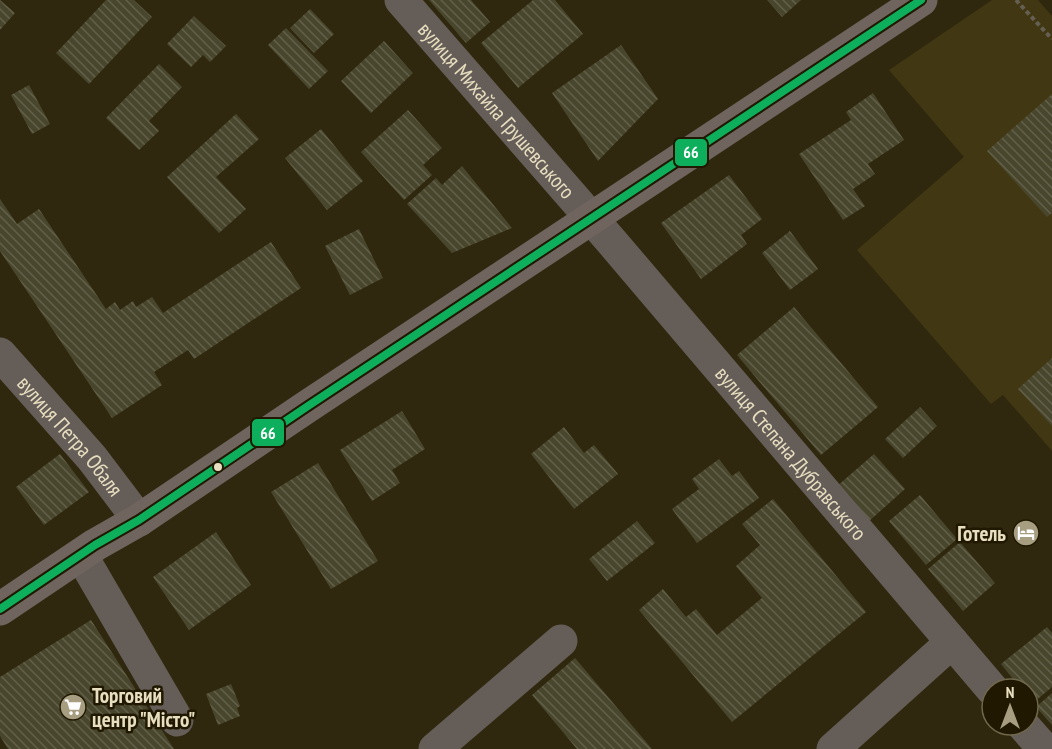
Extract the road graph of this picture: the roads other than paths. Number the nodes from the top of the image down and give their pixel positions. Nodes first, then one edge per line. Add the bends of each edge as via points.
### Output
1 (401, 0) edge
2 (921, 0) edge
3 (591, 219) junction
4 (0, 354) edge
5 (139, 520) junction
6 (81, 555) junction
7 (0, 609) edge
8 (561, 641) dead end
9 (952, 642) junction
10 (982, 677) edge
11 (177, 720) dead end
12 (1034, 737) edge
13 (435, 749) edge
14 (833, 749) edge
15 (1044, 749) edge

1 - 3 street, вулиця Михайла Грушевського
2 - 3 main road
3 - 5 main road
3 - 9 street, вулиця Степана Дубравського
4 - 5 street, вулиця Петра Обаля via 92,458
5 - 6 main road
6 - 7 main road
6 - 11 street
8 - 13 street
9 - 10 street, вулиця Степана Дубравського
9 - 14 street
12 - 15 street

